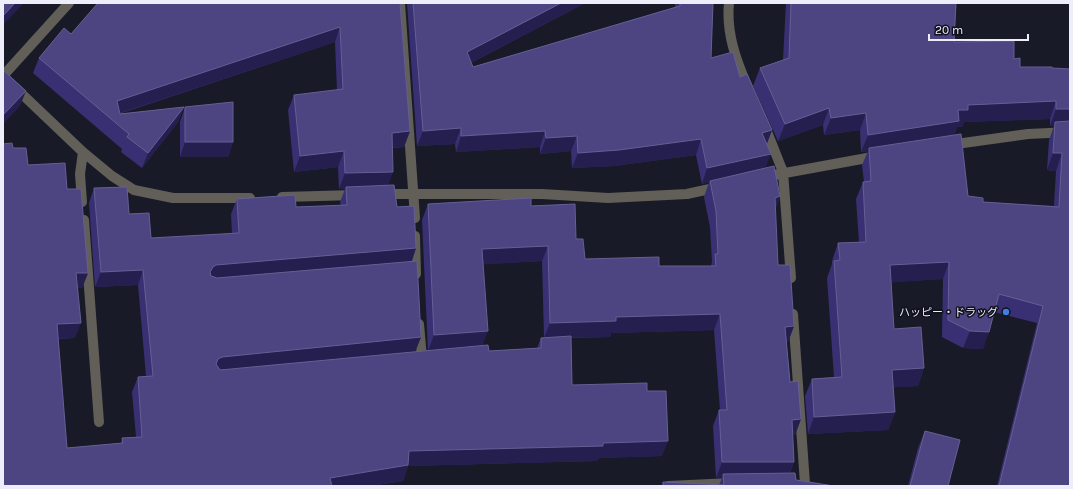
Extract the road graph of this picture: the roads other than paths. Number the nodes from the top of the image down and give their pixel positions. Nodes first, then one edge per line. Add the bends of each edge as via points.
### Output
1 (68, 3) edge
2 (400, 3) edge
3 (728, 3) edge
4 (753, 98) edge
5 (759, 112) edge
6 (1070, 132) edge
7 (938, 147) edge
8 (83, 152) junction
9 (885, 155) edge
10 (783, 172) junction
11 (754, 179) edge
12 (732, 184) edge
13 (414, 193) junction
14 (260, 198) edge
15 (275, 198) edge
16 (417, 284) edge
17 (792, 289) edge
18 (793, 305) edge
19 (419, 313) edge
20 (421, 358) edge
21 (99, 422) dead end
22 (745, 483) edge
23 (668, 486) edge
24 (818, 486) edge

1 - 8 street via 3,76
2 - 13 street
3 - 4 street via 730,42
5 - 10 street
6 - 7 street via 1028,134
8 - 14 street via 134,190 173,198
8 - 21 street via 80,174
9 - 10 street
10 - 11 street
10 - 17 street
12 - 13 street via 688,194 608,198 542,194
13 - 15 street
13 - 16 street via 412,269
18 - 24 street via 802,484
19 - 20 street
22 - 23 street

